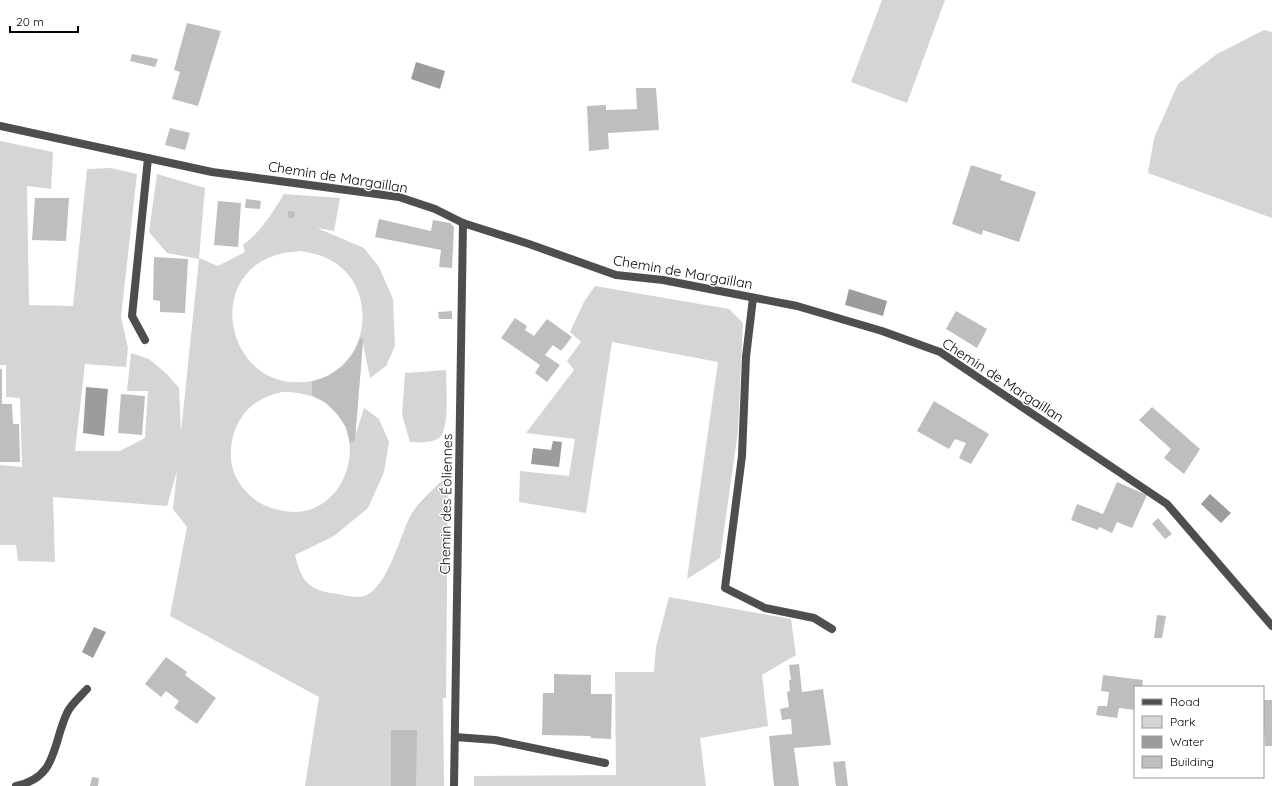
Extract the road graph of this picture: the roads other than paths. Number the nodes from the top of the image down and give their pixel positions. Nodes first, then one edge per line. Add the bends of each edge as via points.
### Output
1 (0, 126) edge
2 (148, 158) junction
3 (463, 223) junction
4 (753, 298) junction
5 (145, 340) dead end
6 (1272, 626) edge
7 (832, 629) dead end
8 (87, 689) dead end
9 (455, 737) junction
10 (605, 763) dead end
11 (16, 786) edge
12 (454, 786) edge

1 - 2 street, Chemin de Margaillan
2 - 3 street, Chemin de Margaillan via 212,172 399,197 435,209
2 - 5 street via 132,316
3 - 4 street, Chemin de Margaillan via 616,275 663,280
3 - 9 street, Chemin des Éoliennes
4 - 6 street, Chemin de Margaillan via 797,306 882,331 940,352 1168,504
4 - 7 street via 746,357 742,456 725,588 766,608 814,618
8 - 11 street via 67,711 47,769 30,783
9 - 10 street via 495,740
9 - 12 street, Chemin des Éoliennes

